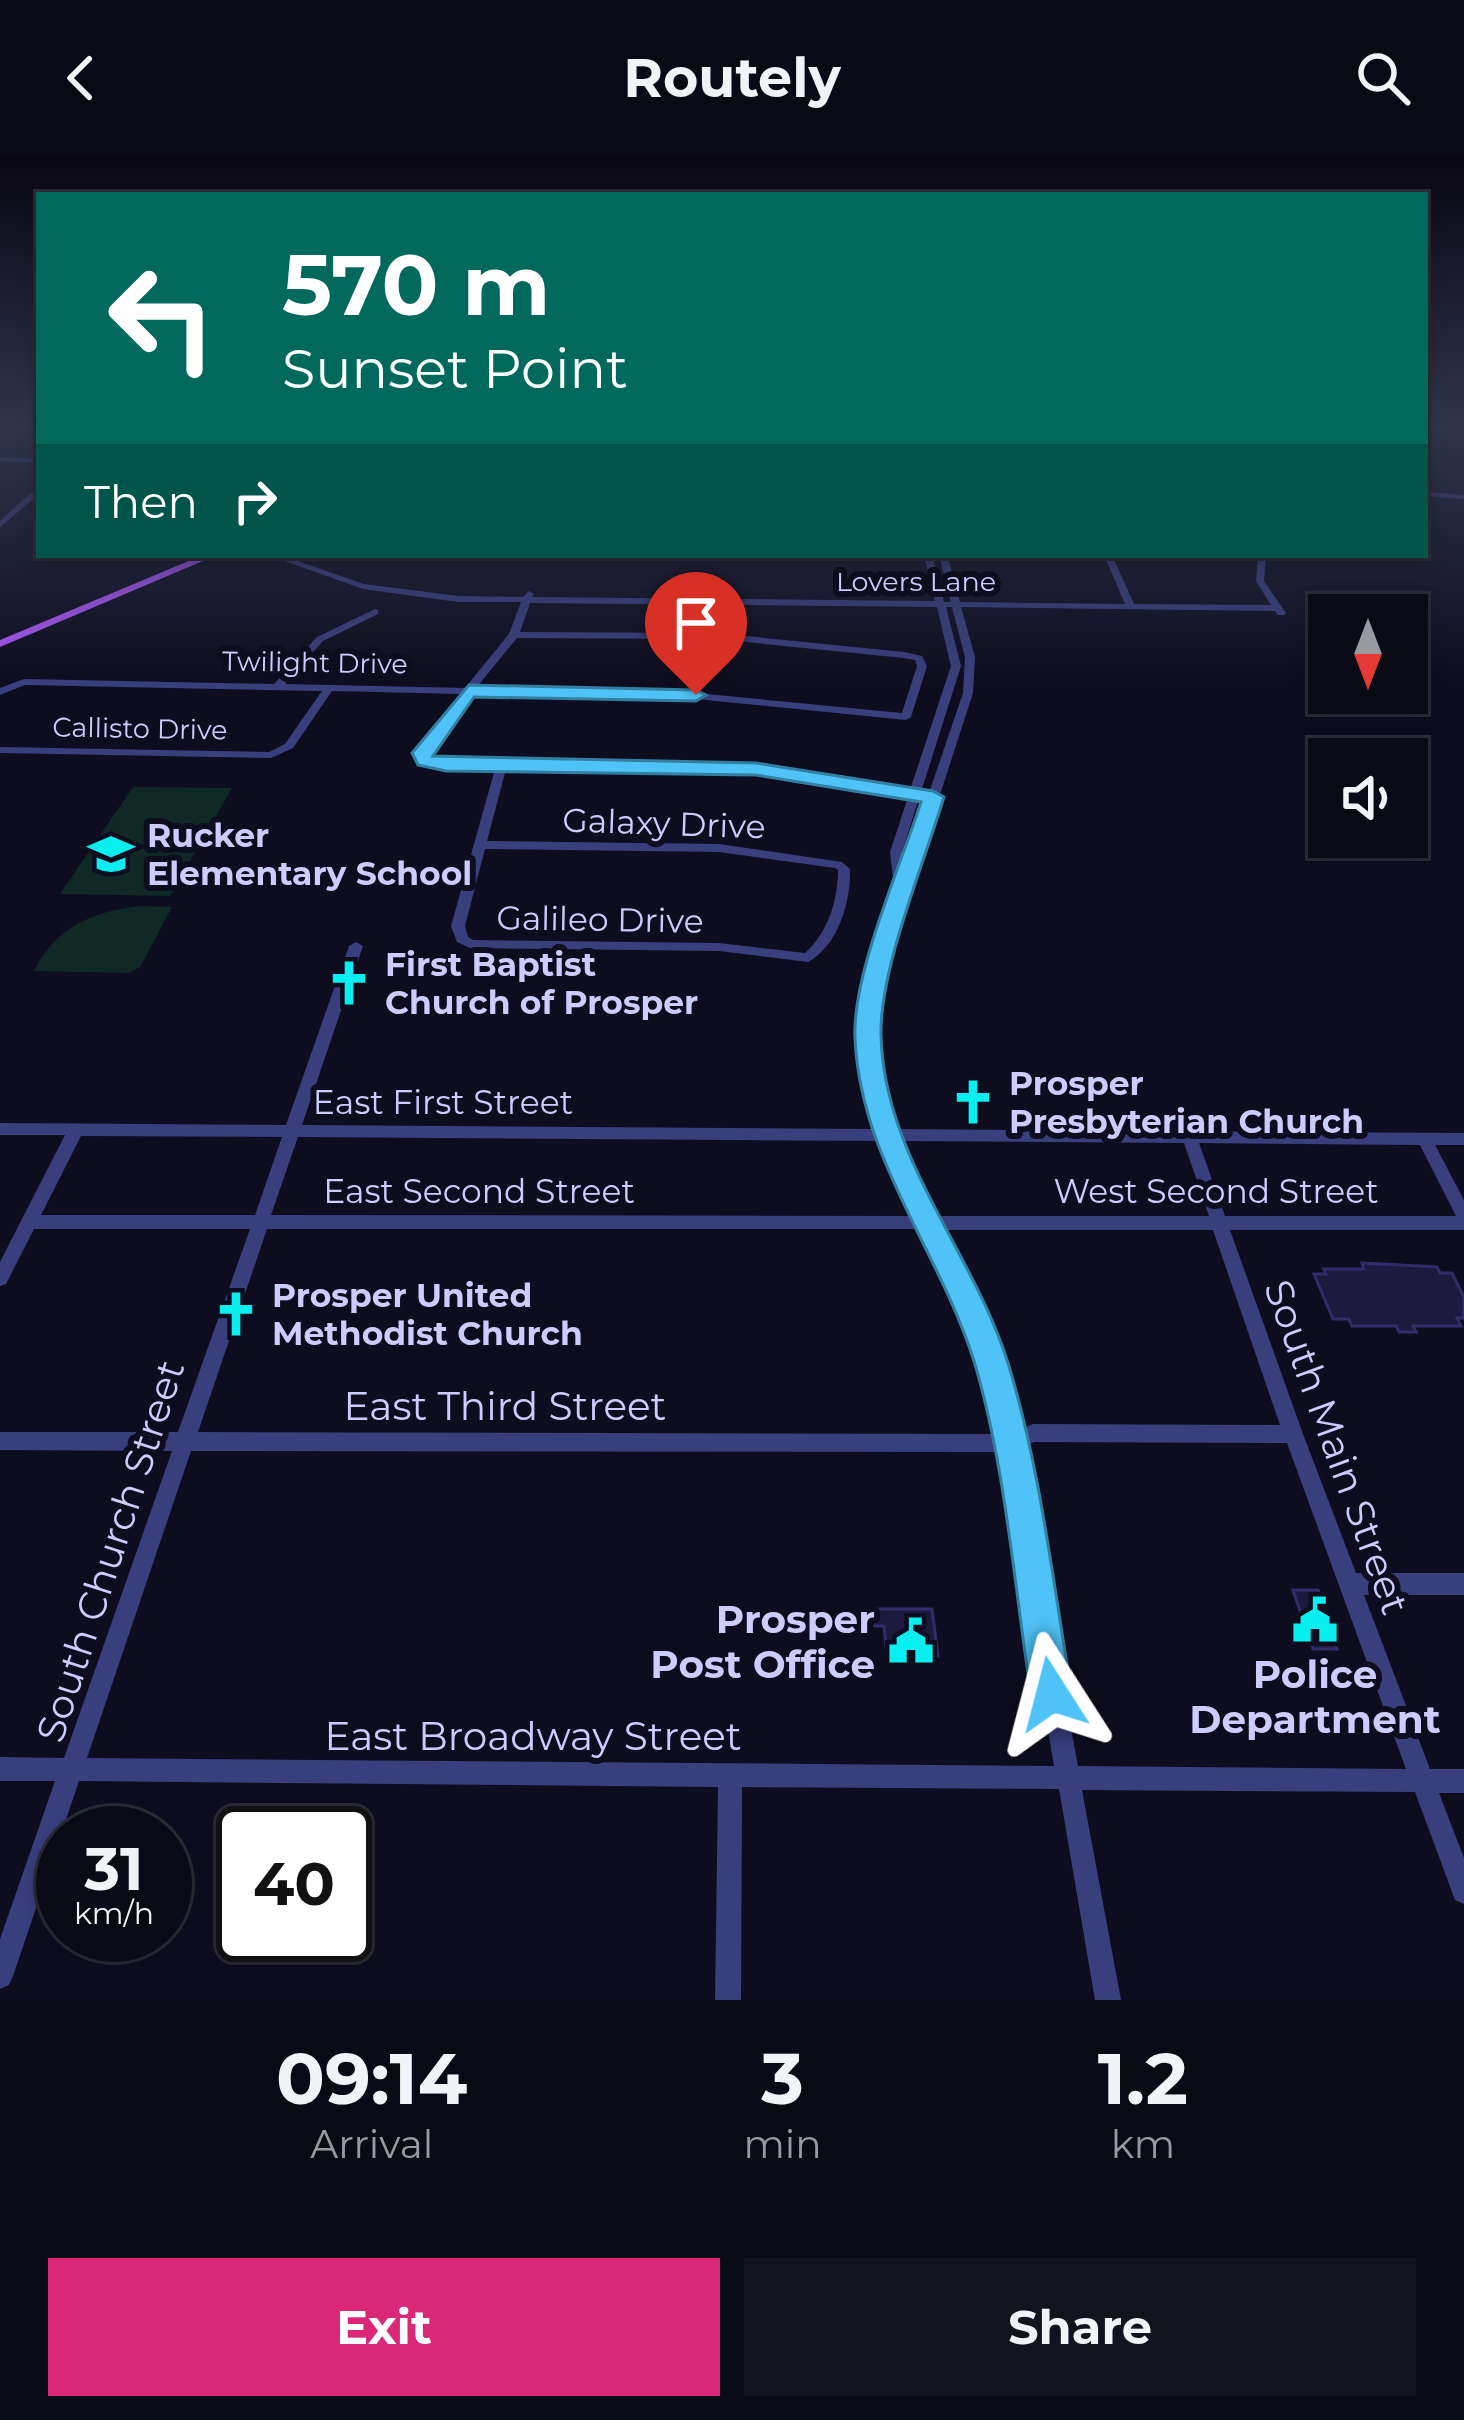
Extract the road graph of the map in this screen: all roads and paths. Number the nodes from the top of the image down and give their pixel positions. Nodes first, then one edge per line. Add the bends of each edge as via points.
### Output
1 (179, 558) edge
2 (205, 558) edge
3 (280, 558) edge
4 (306, 558) edge
5 (929, 558) edge
6 (944, 558) edge
7 (1109, 558) edge
8 (1262, 558) edge
9 (528, 597) junction
10 (939, 600) junction
11 (955, 600) junction
12 (1129, 601) junction
13 (375, 612) dead end
14 (0, 631) edge
15 (514, 635) junction
16 (0, 644) edge
17 (277, 687) junction
18 (330, 687) junction
19 (5, 689) edge
20 (469, 691) junction
21 (0, 750) edge
22 (501, 766) junction
23 (913, 793) junction
24 (933, 797) junction
25 (480, 845) junction
26 (902, 896) junction
27 (356, 946) dead end
28 (808, 958) joint
29 (0, 1129) edge
30 (75, 1131) junction
31 (290, 1131) junction
32 (1189, 1136) junction
33 (886, 1137) junction
34 (1424, 1138) junction
35 (1464, 1139) edge
36 (1464, 1219) edge
37 (927, 1220) junction
38 (261, 1221) junction
39 (1218, 1221) junction
40 (31, 1222) junction
41 (0, 1279) edge
42 (1293, 1434) junction
43 (0, 1441) edge
44 (181, 1441) junction
45 (1010, 1442) junction
46 (1349, 1584) junction
47 (1464, 1584) edge
48 (0, 1769) edge
49 (75, 1771) junction
50 (730, 1774) junction
51 (1066, 1775) junction
52 (1424, 1781) junction
53 (1464, 1781) edge
54 (1464, 1892) edge
55 (0, 1976) edge
56 (728, 2000) edge
57 (1108, 2000) edge

1 - 14 main road
2 - 16 main road
3 - 9 street, Lovers Lane via 415,596
4 - 9 street, Lovers Lane via 398,586
5 - 10 street
6 - 11 street
7 - 12 street
8 - 12 street, Lovers Lane via 1260,581 1278,608
9 - 10 street, Lovers Lane
9 - 15 street
10 - 11 street, Lovers Lane
10 - 23 street via 953,686
11 - 12 street, Lovers Lane
11 - 24 street via 970,657 968,693
13 - 17 street via 320,639
15 - 20 street
15 - 20 street, Twilight Drive via 716,636 919,658 922,666 906,717 696,695
17 - 18 street, Twilight Drive
17 - 19 street, Twilight Drive
18 - 20 street, Twilight Drive
18 - 21 street, Callisto Drive via 278,753
20 - 22 street via 422,753 425,760
22 - 23 street via 756,769
22 - 25 street
23 - 24 street
23 - 26 street via 896,853
24 - 26 street
25 - 28 street, Galileo Drive via 458,926 462,939 719,947
25 - 28 street, Galaxy Drive via 719,848 844,869 820,950
26 - 33 street via 879,961 868,1034
27 - 31 street, South Church Street
29 - 30 street, East First Street
30 - 31 street, East First Street
30 - 40 street
31 - 33 street, East First Street
31 - 38 street, South Church Street
32 - 33 street, East First Street
32 - 34 street, East First Street
32 - 39 street, South Main Street
33 - 37 street
34 - 35 street, East First Street
34 - 36 street
36 - 39 street, West Second Street
37 - 38 street, East Second Street
37 - 39 street, West Second Street
37 - 45 street via 979,1328
38 - 40 street, East Second Street
38 - 44 street, South Church Street
39 - 42 street, South Main Street
40 - 41 street
42 - 45 street, East Third Street via 1034,1433
42 - 46 street, South Main Street
43 - 44 street, East Third Street
44 - 45 street, East Third Street
44 - 49 street, South Church Street
45 - 51 street
46 - 47 street
46 - 52 street, South Main Street
48 - 49 street, East Broadway Street
49 - 50 street, East Broadway Street
49 - 55 street, South Church Street
50 - 51 street, East Broadway Street
50 - 56 street
51 - 52 street, East Broadway Street
51 - 57 street
52 - 53 street, East Broadway Street
52 - 54 street, South Main Street

